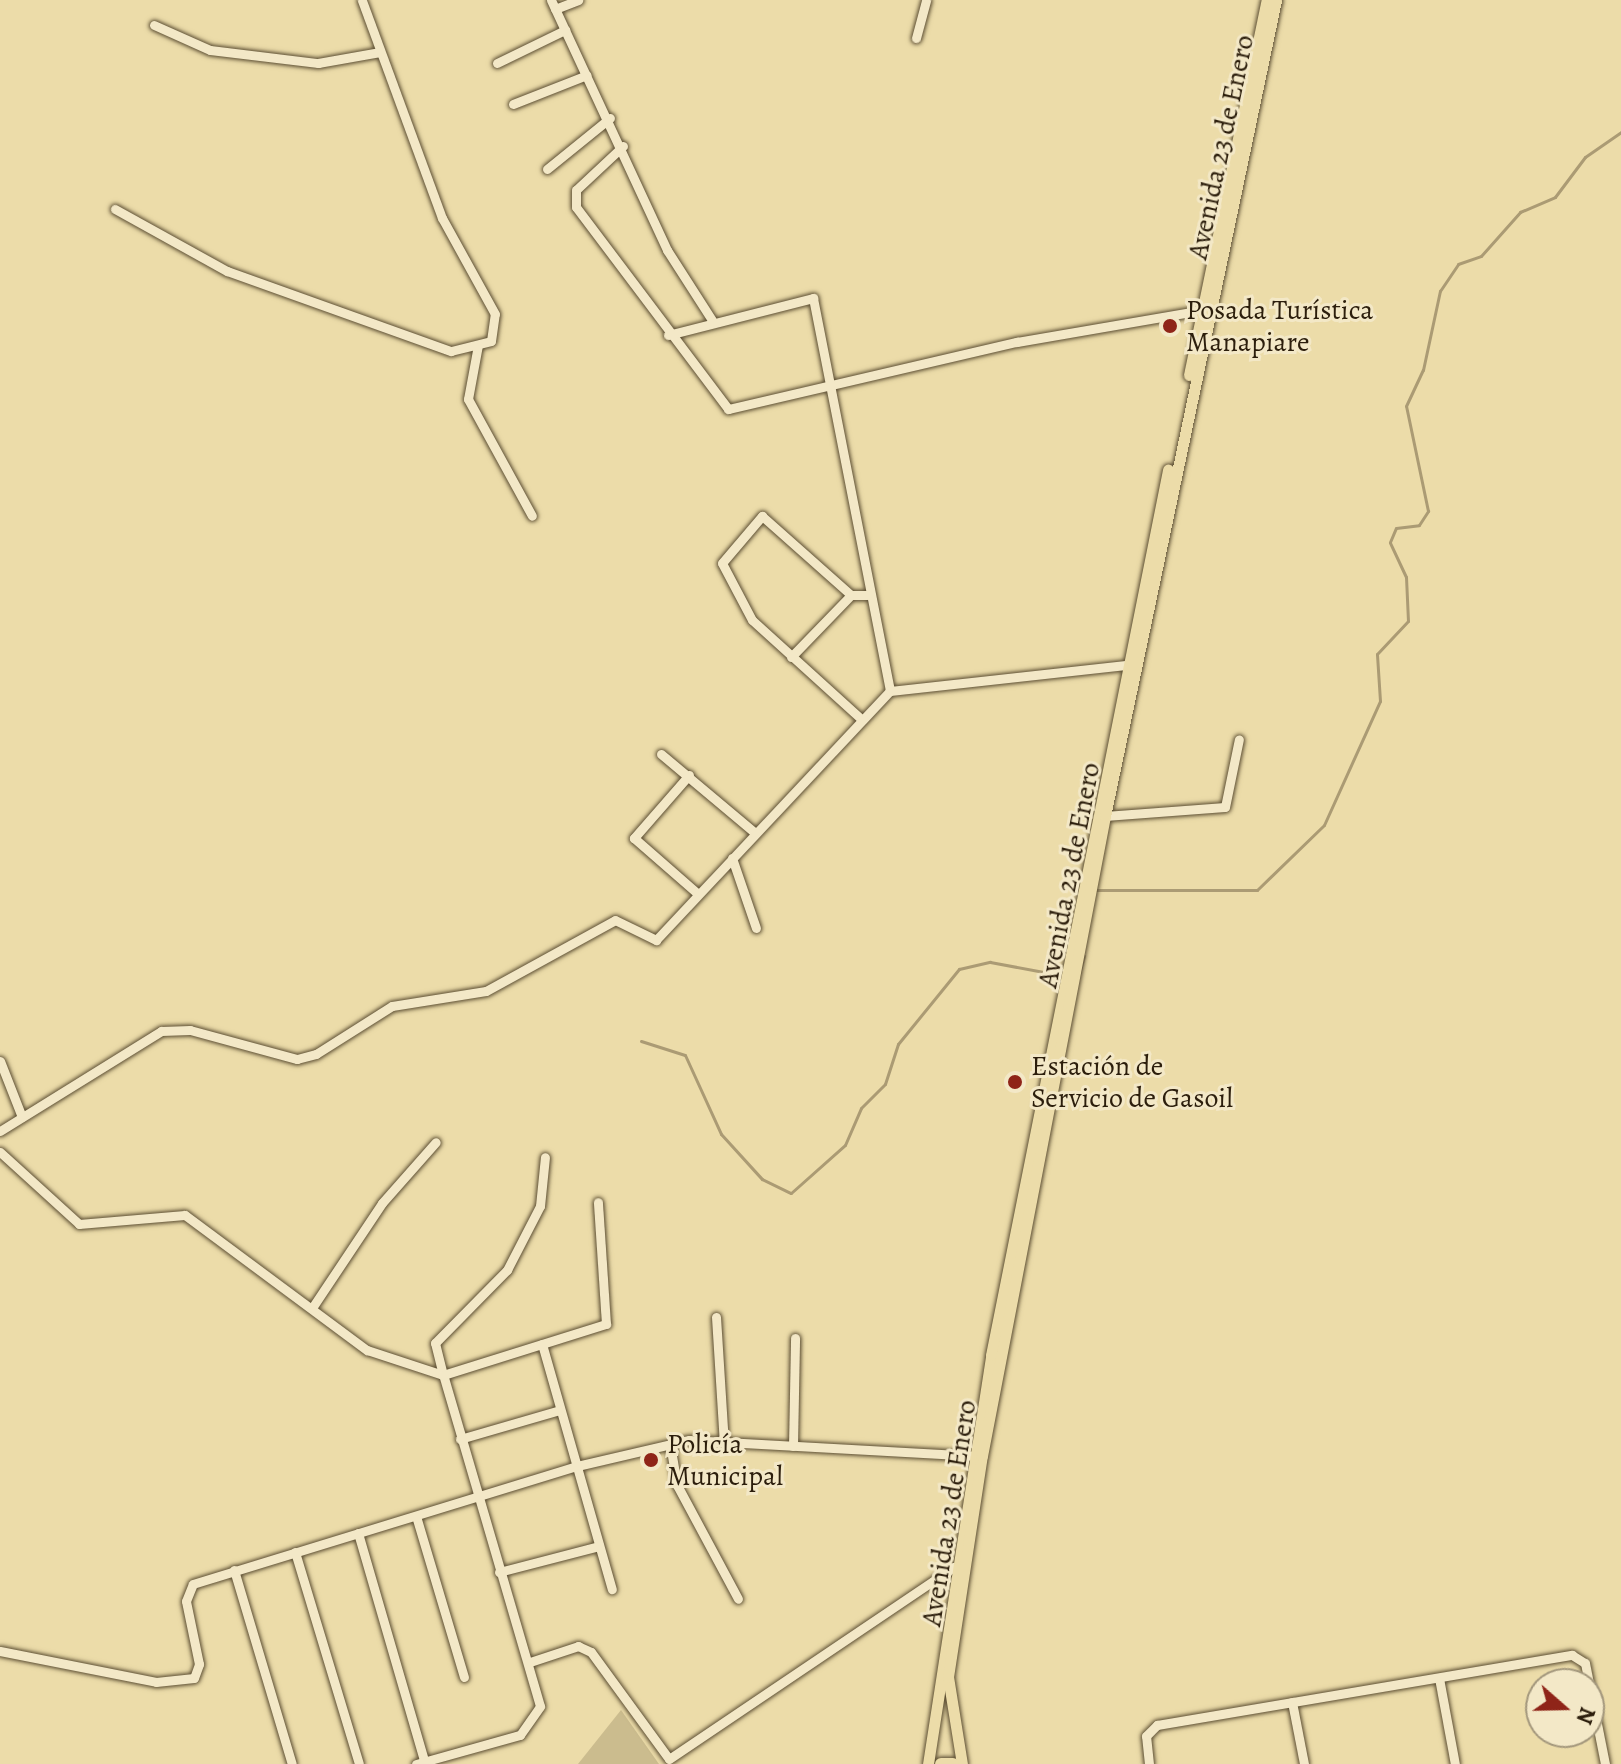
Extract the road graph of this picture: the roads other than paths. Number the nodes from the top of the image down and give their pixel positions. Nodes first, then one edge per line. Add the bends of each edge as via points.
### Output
1 (362, 0) edge
2 (578, 0) edge
3 (926, 0) edge
4 (1267, 0) edge
5 (1276, 0) edge
6 (553, 5) edge
7 (154, 25) dead end
8 (565, 30) junction
9 (916, 38) dead end
10 (380, 52) junction
11 (497, 63) dead end
12 (587, 75) junction
13 (513, 104) dead end
14 (610, 118) junction
15 (623, 146) junction
16 (547, 169) dead end
17 (115, 209) dead end
18 (1203, 310) junction
19 (712, 320) junction
20 (668, 335) junction
21 (478, 345) junction
22 (830, 386) junction
23 (532, 516) dead end
24 (851, 595) junction
25 (867, 595) junction
26 (791, 657) junction
27 (1132, 664) junction
28 (890, 691) junction
29 (859, 717) junction
30 (1239, 739) dead end
31 (661, 754) dead end
32 (689, 775) junction
33 (1105, 816) junction
34 (754, 832) junction
35 (732, 858) junction
36 (698, 894) junction
37 (756, 928) dead end
38 (0, 1061) edge
39 (22, 1117) junction
40 (0, 1131) edge
41 (436, 1142) dead end
42 (0, 1152) edge
43 (545, 1157) dead end
44 (598, 1202) dead end
45 (312, 1308) junction
46 (716, 1317) dead end
47 (795, 1338) dead end
48 (542, 1344) junction
49 (443, 1375) junction
50 (560, 1410) junction
51 (460, 1439) junction
52 (724, 1443) junction
53 (670, 1444) junction
54 (793, 1446) junction
55 (973, 1456) junction
56 (577, 1466) junction
57 (477, 1496) junction
58 (416, 1516) junction
59 (358, 1533) junction
60 (599, 1546) junction
61 (295, 1552) junction
62 (954, 1567) junction
63 (234, 1570) junction
64 (499, 1572) junction
65 (612, 1589) dead end
66 (738, 1599) dead end
67 (0, 1651) edge
68 (530, 1662) junction
69 (464, 1677) dead end
70 (1439, 1678) junction
71 (1292, 1702) junction
72 (422, 1763) edge
73 (292, 1764) edge
74 (359, 1764) edge
75 (928, 1764) edge
76 (941, 1764) edge
77 (953, 1764) edge
78 (962, 1764) edge
79 (1149, 1764) edge
80 (1304, 1764) edge
81 (1455, 1764) edge
82 (1605, 1764) edge

1 - 10 street
2 - 6 street
3 - 9 street
4 - 18 main road, Avenida 23 de Enero
5 - 27 main road, Avenida 23 de Enero
6 - 8 street
7 - 10 street via 226,52 318,63
8 - 11 street
8 - 12 street
10 - 21 street via 442,218 495,314 498,331
12 - 13 street
12 - 14 street
14 - 15 street
14 - 16 street
15 - 19 street via 667,250
15 - 20 street via 573,198
17 - 21 street via 227,271 451,351
18 - 22 street via 1017,342
18 - 27 main road, Avenida 23 de Enero
19 - 20 street
19 - 22 street via 813,298
20 - 22 street via 728,409
21 - 23 street via 468,399
22 - 25 street
24 - 25 street
24 - 26 street
24 - 26 street via 762,516 722,563 752,620
25 - 28 street
26 - 29 street
27 - 28 street
27 - 33 main road, Avenida 23 de Enero
27 - 55 main road, Avenida 23 de Enero
28 - 29 street
29 - 34 street
30 - 33 street via 1225,807
31 - 32 street
32 - 34 street
32 - 36 street via 634,838
33 - 78 main road, Avenida 23 de Enero via 962,1565 948,1696
34 - 35 street
35 - 36 street
35 - 37 street
36 - 39 street via 656,940 615,920 486,991 392,1006 316,1054 285,1057 190,1030 161,1031
38 - 39 street
39 - 40 street
41 - 45 street via 382,1203
42 - 45 street via 79,1224 185,1215
43 - 49 street via 540,1206 507,1270 435,1343
44 - 48 street via 606,1324
45 - 49 street via 367,1350
46 - 52 street
47 - 54 street
48 - 49 street
48 - 50 street
49 - 51 street
50 - 51 street
50 - 56 street
51 - 57 street
52 - 53 street
52 - 54 street
53 - 56 street
53 - 66 street via 677,1485
54 - 55 street
55 - 62 main road, Avenida 23 de Enero
56 - 57 street
56 - 60 street
57 - 58 street
57 - 64 street
58 - 59 street
58 - 69 street
59 - 61 street
59 - 72 street
60 - 64 street
60 - 65 street
61 - 63 street
61 - 74 street
62 - 68 street via 669,1759 591,1652 578,1646
62 - 75 main road, Avenida 23 de Enero
63 - 67 street via 193,1584 186,1601 199,1664 194,1678 156,1682
63 - 73 street
64 - 68 street
68 - 72 street via 540,1706 533,1724 520,1735
70 - 71 street
70 - 81 street
70 - 82 street via 1578,1656
71 - 79 street via 1153,1727 1145,1740
71 - 80 street
76 - 77 highway

